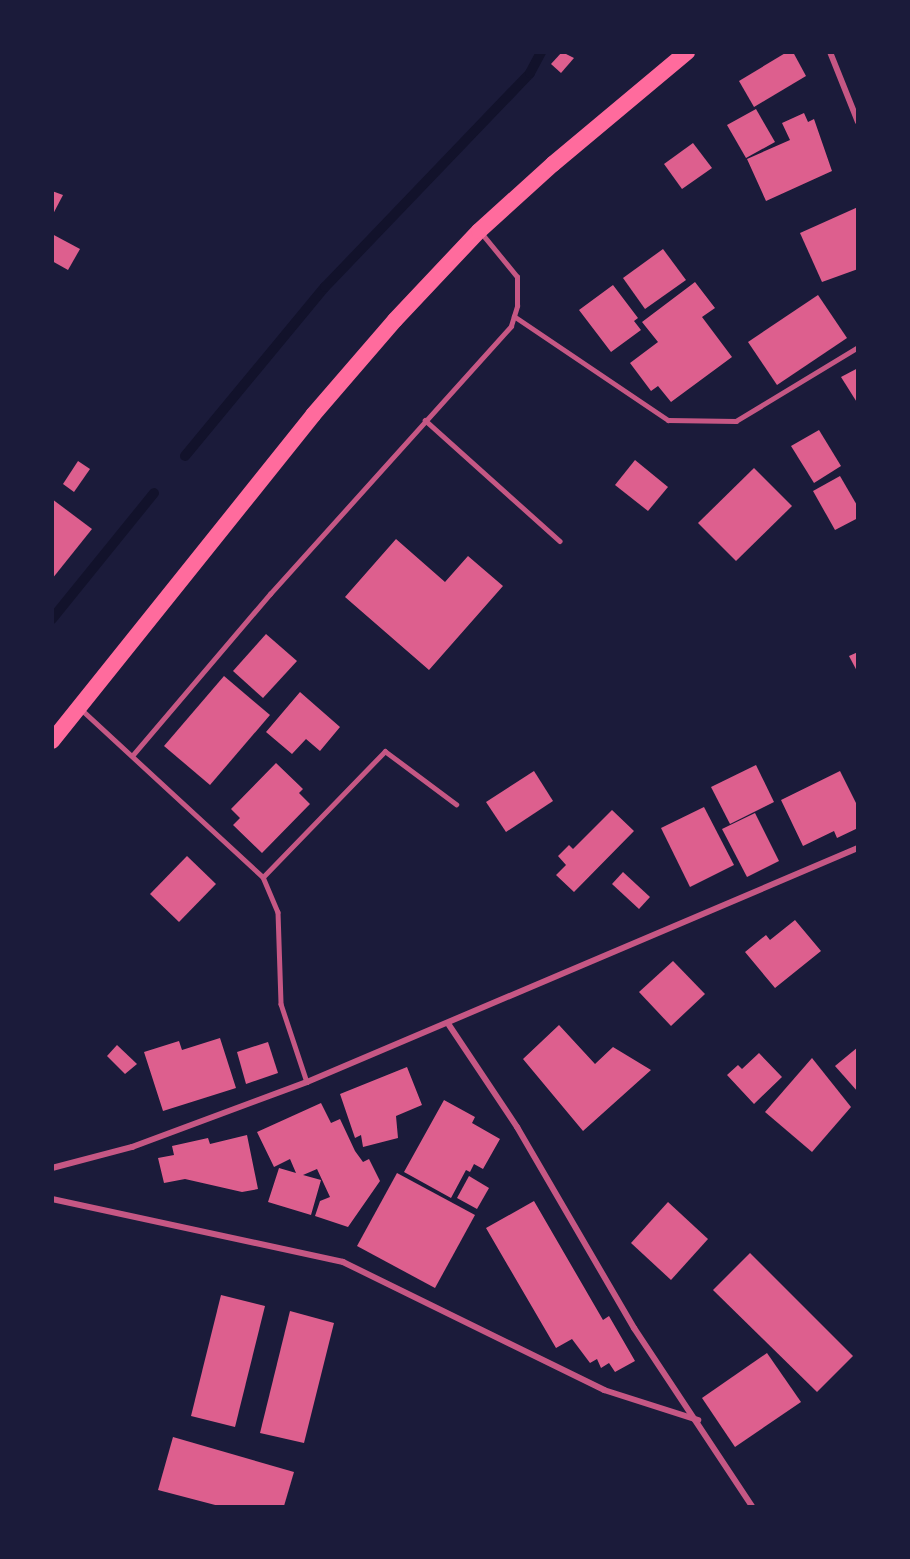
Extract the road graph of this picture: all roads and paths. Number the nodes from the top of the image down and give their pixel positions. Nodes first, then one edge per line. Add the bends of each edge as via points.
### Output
1 (687, 52) edge
2 (830, 52) edge
3 (858, 122) edge
4 (479, 231) junction
5 (514, 316) junction
6 (858, 347) edge
7 (425, 420) junction
8 (560, 541) dead end
9 (79, 708) junction
10 (52, 741) edge
11 (132, 756) junction
12 (456, 804) dead end
13 (858, 848) edge
14 (263, 877) junction
15 (448, 1025) junction
16 (307, 1082) junction
17 (52, 1168) edge
18 (52, 1199) edge
19 (698, 1420) junction
20 (752, 1506) edge

1 - 4 highway
2 - 3 street
4 - 5 lane via 518,277 520,289
4 - 9 highway via 313,415
5 - 6 lane via 668,420 736,421
5 - 7 lane via 511,326
7 - 8 lane
7 - 11 lane
9 - 10 highway
9 - 11 lane
11 - 14 lane
12 - 14 lane via 385,751
13 - 15 street
14 - 16 lane via 278,912 281,1004
15 - 16 street
15 - 19 street via 518,1127 634,1328
16 - 17 street via 132,1147
18 - 19 street via 343,1262 604,1390
19 - 20 street

